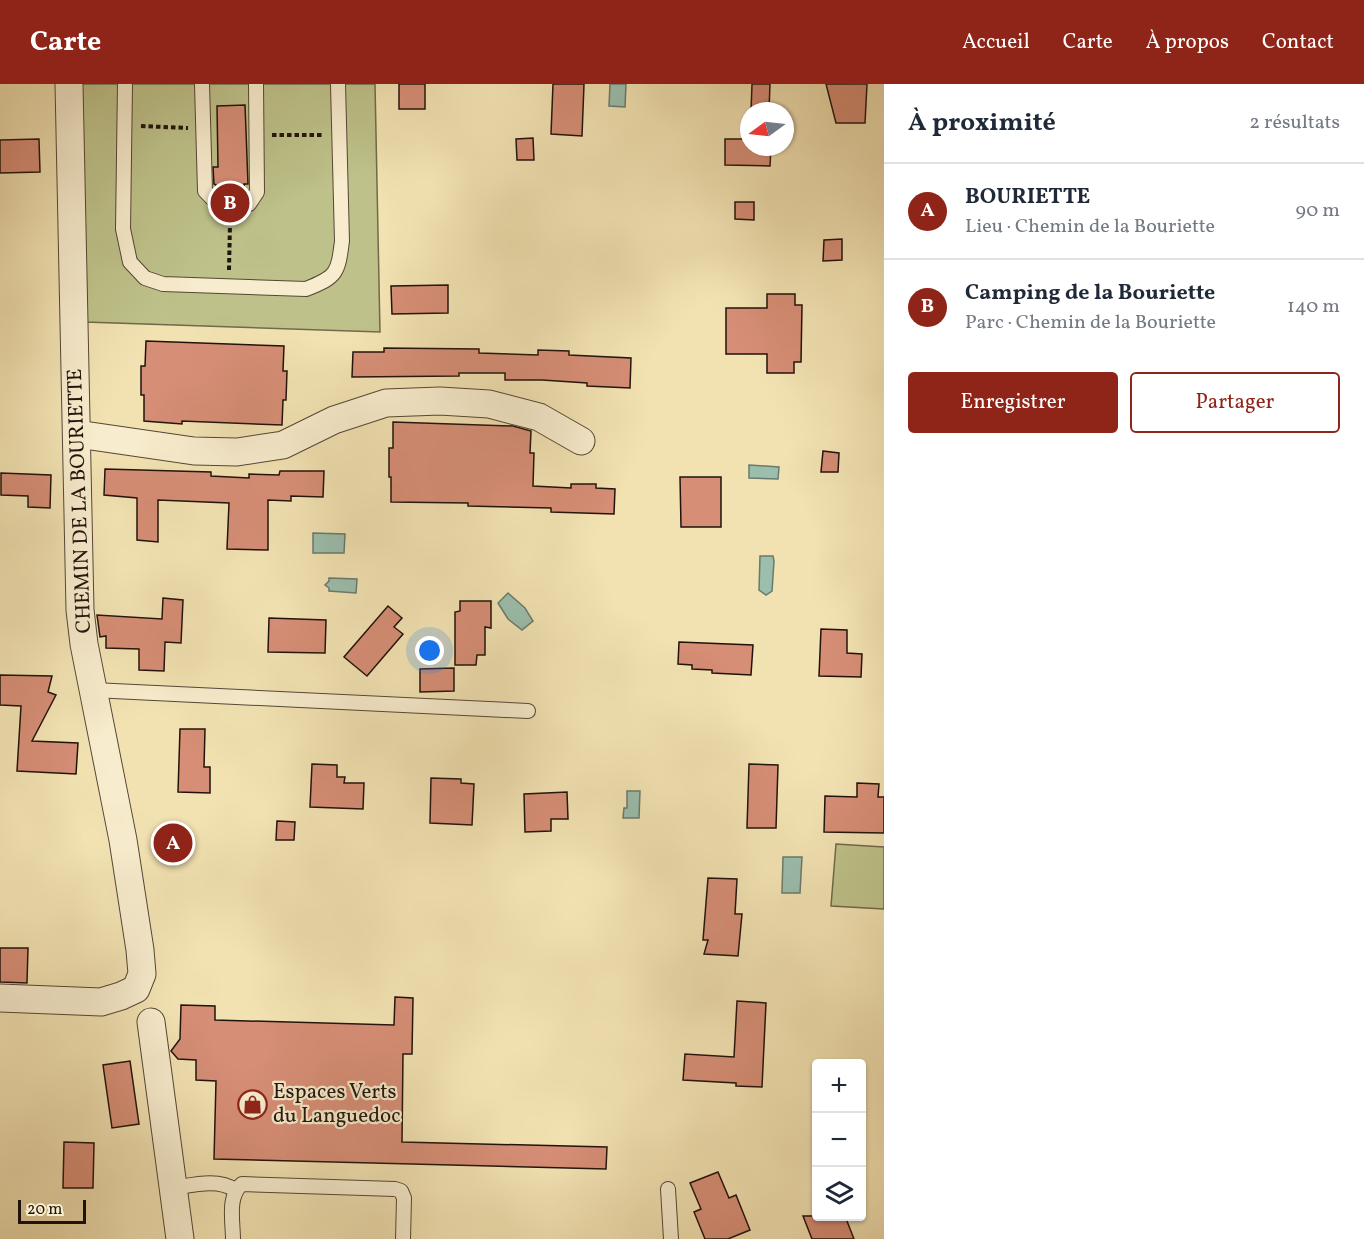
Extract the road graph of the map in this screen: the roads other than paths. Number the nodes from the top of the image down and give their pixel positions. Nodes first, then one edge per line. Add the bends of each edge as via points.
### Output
1 (69, 84) edge
2 (125, 84) edge
3 (202, 84) edge
4 (256, 84) edge
5 (338, 84) edge
6 (78, 434) junction
7 (581, 441) dead end
8 (93, 690) junction
9 (528, 711) dead end
10 (0, 998) edge
11 (151, 1022) dead end
12 (173, 1188) junction
13 (668, 1189) dead end
14 (235, 1190) junction
15 (180, 1239) edge
16 (233, 1239) edge
17 (403, 1239) edge
18 (670, 1239) edge

1 - 6 street, CHEMIN DE LA BOURIETTE
2 - 5 lane via 123,229 130,262 145,278 163,284 306,289 326,281 339,266 342,241
3 - 4 lane via 205,191 215,202 230,208 249,204 257,192
6 - 7 street via 194,451 237,452 283,445 334,420 386,403 440,401 489,404 539,417
6 - 8 street, CHEMIN DE LA BOURIETTE via 80,610
8 - 9 lane
8 - 10 street, CHEMIN DE LA BOURIETTE via 123,840 142,974 136,988 101,1002
11 - 12 street
12 - 14 lane via 227,1184
12 - 15 street
13 - 18 lane
14 - 16 lane
14 - 17 lane via 242,1185 395,1189 404,1198

